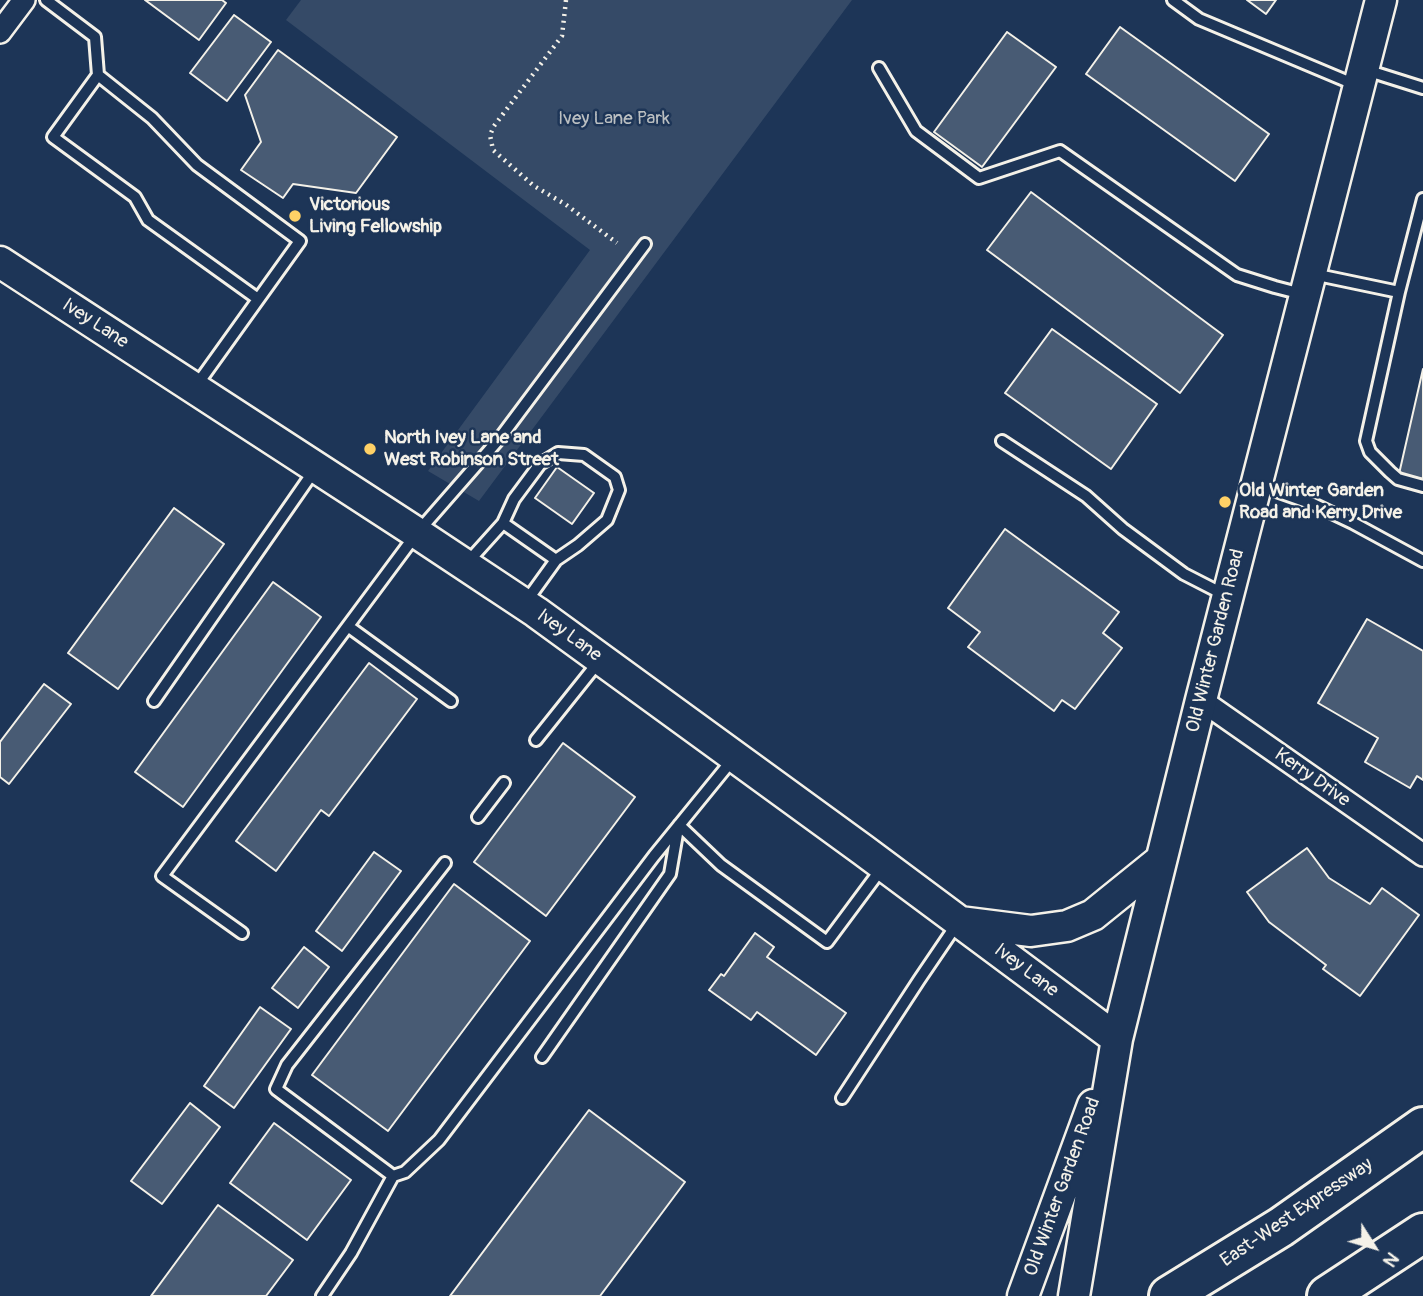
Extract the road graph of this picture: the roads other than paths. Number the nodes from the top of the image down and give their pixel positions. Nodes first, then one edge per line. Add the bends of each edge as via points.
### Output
1 (24, 0) edge
2 (46, 0) edge
3 (1172, 0) edge
4 (1381, 0) edge
5 (0, 32) edge
6 (879, 68) dead end
7 (98, 75) junction
8 (1361, 78) junction
9 (1423, 88) edge
10 (1423, 199) edge
11 (645, 244) dead end
12 (0, 262) edge
13 (1308, 284) junction
14 (1399, 292) junction
15 (258, 299) junction
16 (194, 388) junction
17 (1002, 441) dead end
18 (316, 468) junction
19 (1256, 484) junction
20 (1423, 486) edge
21 (503, 523) junction
22 (417, 533) junction
23 (556, 560) junction
24 (1423, 561) edge
25 (466, 565) junction
26 (1227, 597) junction
27 (524, 604) junction
28 (349, 627) junction
29 (600, 659) junction
30 (1201, 700) junction
31 (154, 701) dead end
32 (452, 701) dead end
33 (536, 740) dead end
34 (735, 757) junction
35 (505, 783) dead end
36 (478, 817) dead end
37 (679, 825) junction
38 (1423, 855) edge
39 (1161, 860) junction
40 (445, 863) dead end
41 (884, 865) junction
42 (959, 922) junction
43 (242, 933) dead end
44 (1117, 1039) junction
45 (542, 1058) dead end
46 (842, 1098) dead end
47 (1423, 1127) edge
48 (393, 1176) junction
49 (1423, 1233) edge
50 (1170, 1295) edge
51 (323, 1296) edge
52 (1023, 1296) edge
53 (1074, 1296) edge
54 (1327, 1296) edge

1 - 5 street
2 - 7 lane via 95,37
3 - 8 lane via 1199,19
4 - 8 main road, Old Winter Garden Road
6 - 13 lane via 916,131 979,178 1060,151 1237,275 1275,287
7 - 15 lane via 152,118 197,165 300,241
7 - 15 lane via 53,137 135,197 148,220
8 - 9 lane
8 - 13 main road, Old Winter Garden Road
10 - 14 lane
11 - 22 lane via 500,438
12 - 16 main road, Ivey Lane
13 - 14 lane
13 - 19 main road, Old Winter Garden Road
14 - 20 lane via 1366,441 1370,452 1398,479
15 - 16 lane
16 - 18 main road, Ivey Lane
17 - 26 lane via 1086,496 1184,574
18 - 22 main road, Ivey Lane
18 - 31 lane
19 - 24 lane via 1313,504
19 - 26 main road, Old Winter Garden Road
21 - 23 lane
21 - 23 lane via 540,464 558,453 584,455 615,477 619,490 607,520
21 - 25 lane
22 - 25 main road, Ivey Lane
22 - 28 lane
23 - 27 lane
25 - 27 main road, Ivey Lane
26 - 30 main road, Old Winter Garden Road
27 - 29 main road, Ivey Lane
28 - 32 lane
28 - 43 lane via 162,876
29 - 33 lane
29 - 34 main road, Ivey Lane
30 - 38 street, Kerry Drive
30 - 39 main road, Old Winter Garden Road
34 - 37 lane
34 - 41 main road, Ivey Lane
35 - 36 lane
37 - 41 lane via 721,864 827,942
37 - 45 lane via 670,874
37 - 48 lane via 439,1140 405,1172
39 - 42 main road via 1093,915 1067,926 1031,931
39 - 44 main road, Old Winter Garden Road
40 - 48 lane via 287,1065 276,1089
41 - 42 main road, Ivey Lane
42 - 44 main road, Ivey Lane
42 - 46 lane
44 - 52 main road, Old Winter Garden Road
44 - 53 main road, Old Winter Garden Road
47 - 50 highway, East-West Expressway via 1281,1227
48 - 51 lane
49 - 54 highway

